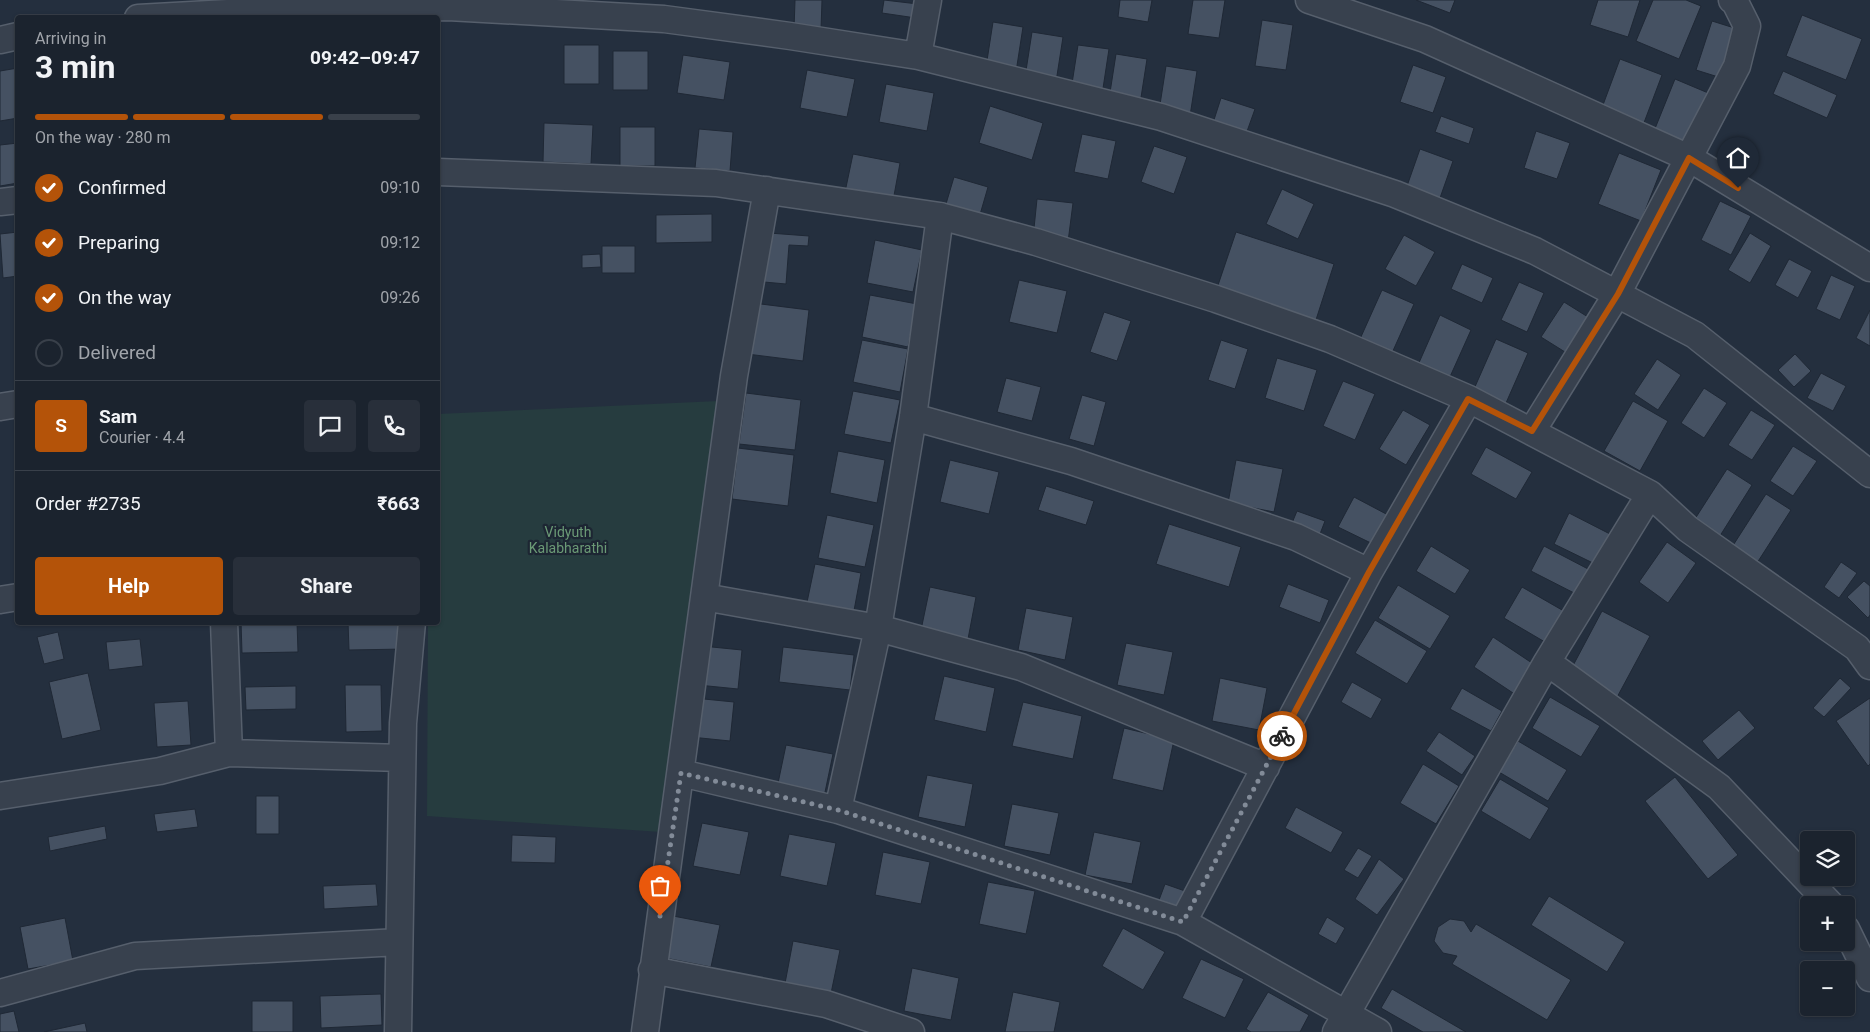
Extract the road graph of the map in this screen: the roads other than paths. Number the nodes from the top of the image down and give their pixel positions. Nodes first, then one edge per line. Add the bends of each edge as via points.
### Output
1 (928, 0) edge
2 (1309, 0) edge
3 (1732, 0) edge
4 (399, 4) edge
5 (192, 15) edge
6 (15, 37) edge
7 (0, 40) edge
8 (918, 56) junction
9 (1689, 158) junction
10 (440, 172) edge
11 (767, 190) junction
12 (15, 200) edge
13 (0, 202) edge
14 (940, 216) junction
15 (1870, 268) edge
16 (1618, 294) junction
17 (1468, 399) junction
18 (15, 404) edge
19 (0, 407) edge
20 (913, 417) junction
21 (1532, 431) junction
22 (1870, 474) edge
23 (1650, 494) junction
24 (1369, 572) junction
25 (704, 597) junction
26 (15, 598) edge
27 (0, 600) edge
28 (224, 625) edge
29 (412, 625) edge
30 (878, 628) junction
31 (1547, 662) junction
32 (1870, 666) edge
33 (229, 752) junction
34 (402, 758) junction
35 (1266, 767) junction
36 (681, 773) junction
37 (0, 796) edge
38 (838, 810) junction
39 (1822, 896) edge
40 (1183, 922) junction
41 (399, 942) junction
42 (1855, 948) edge
43 (652, 970) junction
44 (1870, 978) edge
45 (0, 993) edge
46 (1342, 1024) edge
47 (398, 1032) edge
48 (645, 1032) edge
49 (911, 1032) edge
50 (1378, 1032) edge

1 - 8 street
2 - 9 street via 1425,39
3 - 9 street via 1747,26 1737,66
4 - 5 street
4 - 8 street via 664,19
6 - 7 street
8 - 16 street via 1161,117 1395,194 1535,251
9 - 15 street
9 - 16 street
10 - 11 street via 716,183
11 - 14 street
11 - 25 street via 734,376
12 - 13 street
14 - 17 street via 1036,242 1216,299 1330,339
14 - 20 street
16 - 21 street
16 - 22 street via 1696,335
17 - 21 street
17 - 24 street
18 - 19 street
20 - 24 street via 1071,461 1277,530
20 - 30 street
21 - 23 street
23 - 31 street
23 - 32 street via 1688,529 1857,648
24 - 35 street
25 - 30 street
25 - 36 street
26 - 27 street
28 - 33 street
29 - 34 street via 402,723
30 - 35 street via 1021,667
30 - 38 street
31 - 39 street via 1719,787
31 - 46 street
33 - 34 street
33 - 37 street via 160,771
34 - 41 street
35 - 40 street
36 - 38 street
36 - 43 street
38 - 40 street
40 - 46 street
41 - 45 street via 135,956
41 - 47 street
42 - 44 street
43 - 48 street
43 - 49 street via 826,1004
46 - 50 street

